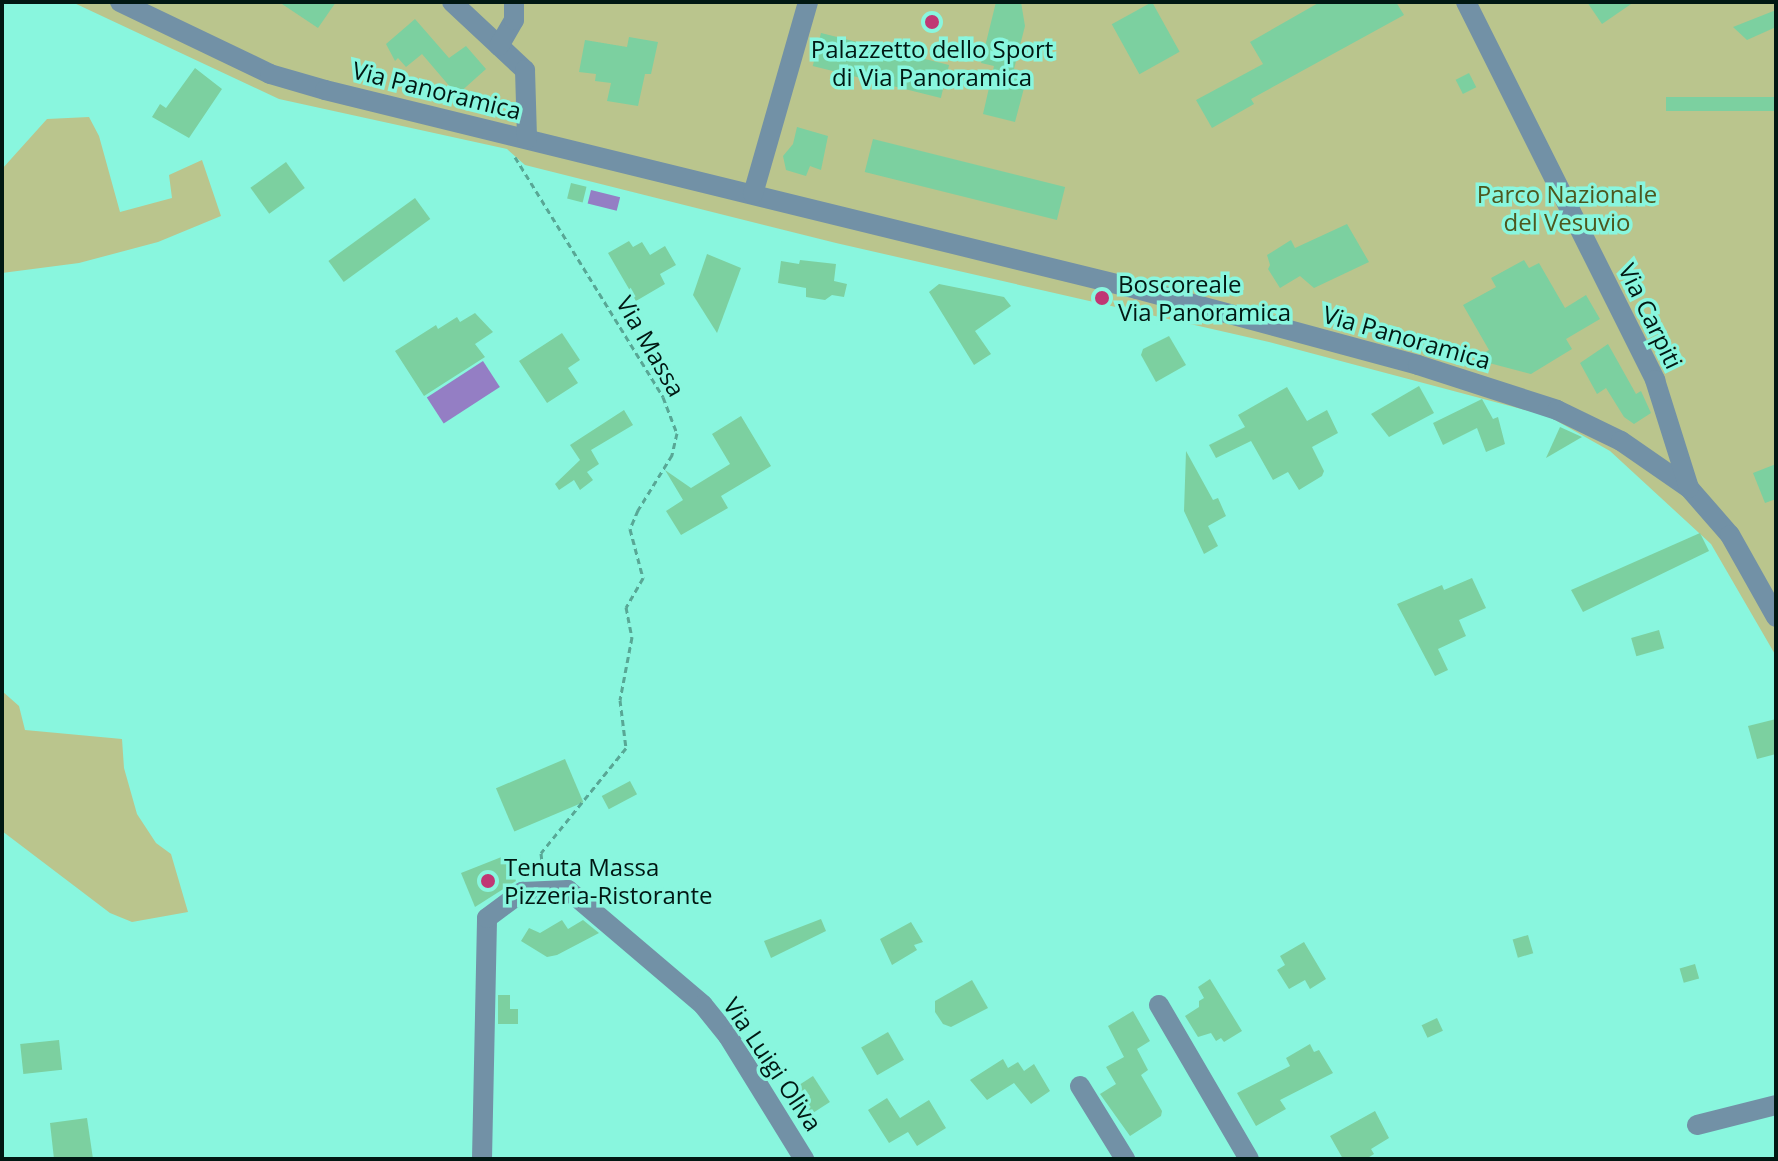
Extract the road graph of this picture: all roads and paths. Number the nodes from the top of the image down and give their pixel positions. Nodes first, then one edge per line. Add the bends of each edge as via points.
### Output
1 (120, 2) edge
2 (452, 2) edge
3 (514, 2) edge
4 (808, 2) edge
5 (1466, 2) edge
6 (499, 46) junction
7 (500, 132) junction
8 (527, 139) junction
9 (753, 194) junction
10 (1689, 488) junction
11 (1776, 617) edge
12 (545, 891) junction
13 (1159, 1005) dead end
14 (1080, 1086) dead end
15 (1776, 1105) edge
16 (1697, 1125) dead end
17 (482, 1159) edge
18 (804, 1159) edge
19 (1125, 1159) edge
20 (1249, 1159) edge

1 - 7 street, Via Panoramica via 270,74
2 - 6 street
3 - 6 street via 514,20
4 - 9 street
5 - 10 street, Via Carpiti via 1655,380
6 - 8 street via 525,70
7 - 8 street, Via Panoramica
7 - 12 path, Via Massa via 663,397 677,433 672,455 630,529 643,578 626,607 632,637 620,700 626,748 541,853
8 - 9 street, Via Panoramica
9 - 10 street, Via Panoramica via 1418,365 1557,410 1621,441
10 - 11 street, Via Panoramica via 1730,535
12 - 17 street via 522,892 487,918
12 - 18 street, Via Luigi Oliva via 568,890 703,1005
13 - 20 street
14 - 19 street
15 - 16 street

